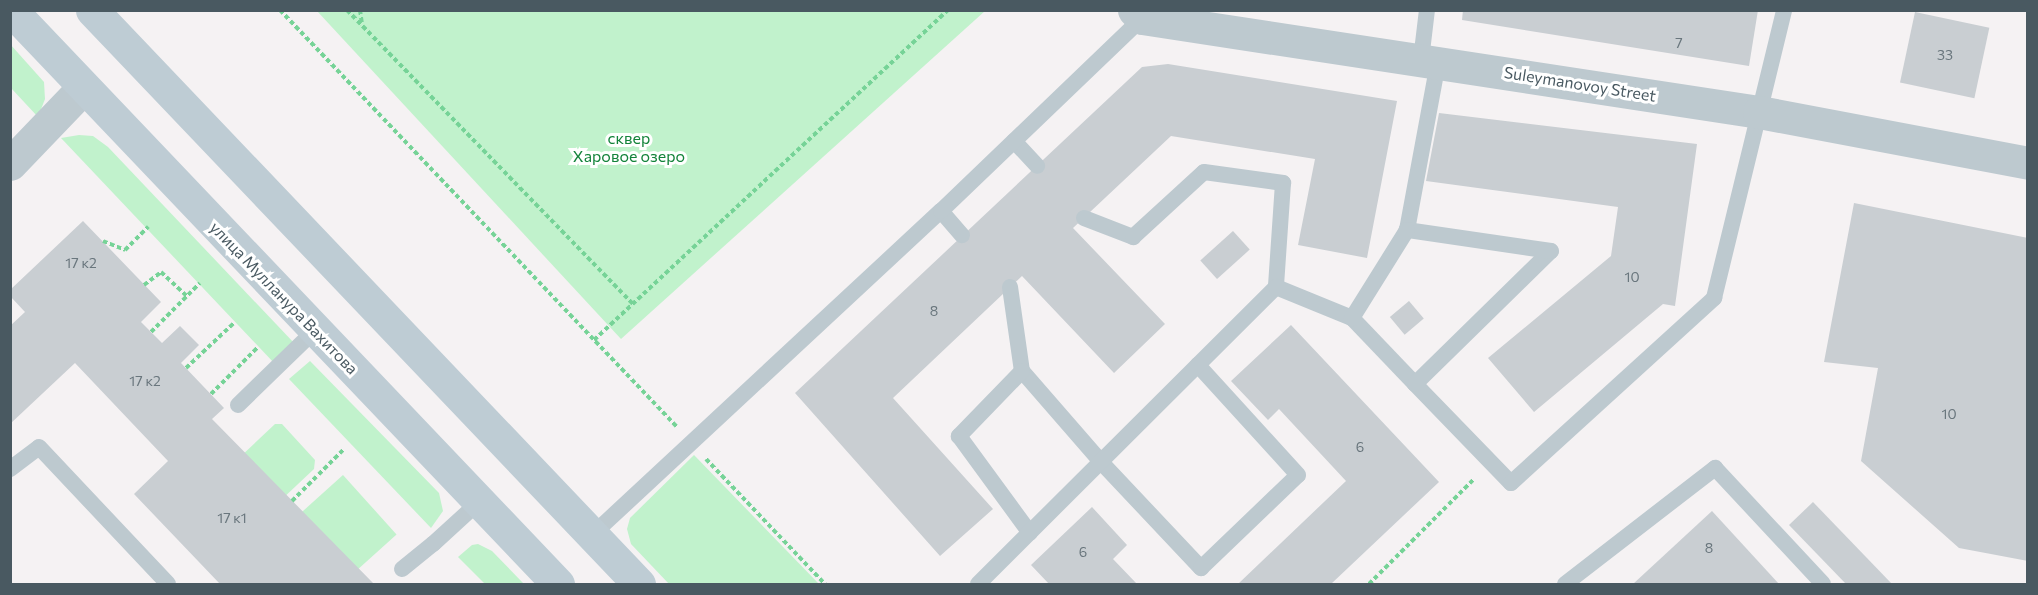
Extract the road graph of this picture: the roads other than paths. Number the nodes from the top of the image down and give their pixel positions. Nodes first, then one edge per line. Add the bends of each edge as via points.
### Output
1 (11, 10) edge
2 (92, 10) edge
3 (1427, 10) edge
4 (1784, 10) edge
5 (1138, 14) edge
6 (1430, 61) junction
7 (83, 88) junction
8 (1759, 112) junction
9 (1014, 141) junction
10 (2028, 163) edge
11 (10, 164) edge
12 (1037, 166) dead end
13 (941, 211) junction
14 (1084, 218) dead end
15 (1407, 230) junction
16 (962, 235) dead end
17 (1010, 287) dead end
18 (1276, 287) junction
19 (1352, 318) junction
20 (315, 330) junction
21 (1198, 365) junction
22 (1022, 371) junction
23 (1415, 384) junction
24 (238, 405) dead end
25 (1101, 462) junction
26 (10, 469) edge
27 (479, 502) junction
28 (1030, 533) junction
29 (592, 535) junction
30 (402, 568) dead end
31 (168, 585) edge
32 (558, 585) edge
33 (639, 585) edge
34 (978, 585) edge
35 (1565, 585) edge
36 (1823, 585) edge

1 - 7 main road, улица Мулланура Вахитова
2 - 29 main road
3 - 6 lane
4 - 8 lane
5 - 6 street, Suleymanovoy Street
5 - 9 lane
6 - 8 street, Suleymanovoy Street
6 - 15 lane
7 - 11 street
7 - 20 main road, улица Мулланура Вахитова
8 - 10 street, Suleymanovoy Street
8 - 23 lane via 1714,298 1511,483
9 - 12 lane
9 - 13 lane
13 - 16 lane
13 - 29 lane
14 - 18 lane via 1133,237 1204,172 1284,183
15 - 19 lane
15 - 23 lane via 1551,251
17 - 22 lane
18 - 19 lane
18 - 21 lane
19 - 23 lane
20 - 24 lane
20 - 27 main road, улица Мулланура Вахитова
21 - 25 lane
21 - 25 lane via 1298,475 1201,568
22 - 25 lane
22 - 28 lane via 959,436
25 - 28 lane
26 - 31 lane via 39,447
27 - 30 lane
27 - 32 main road, улица Мулланура Вахитова
28 - 34 lane
29 - 33 main road
35 - 36 lane via 1715,468

